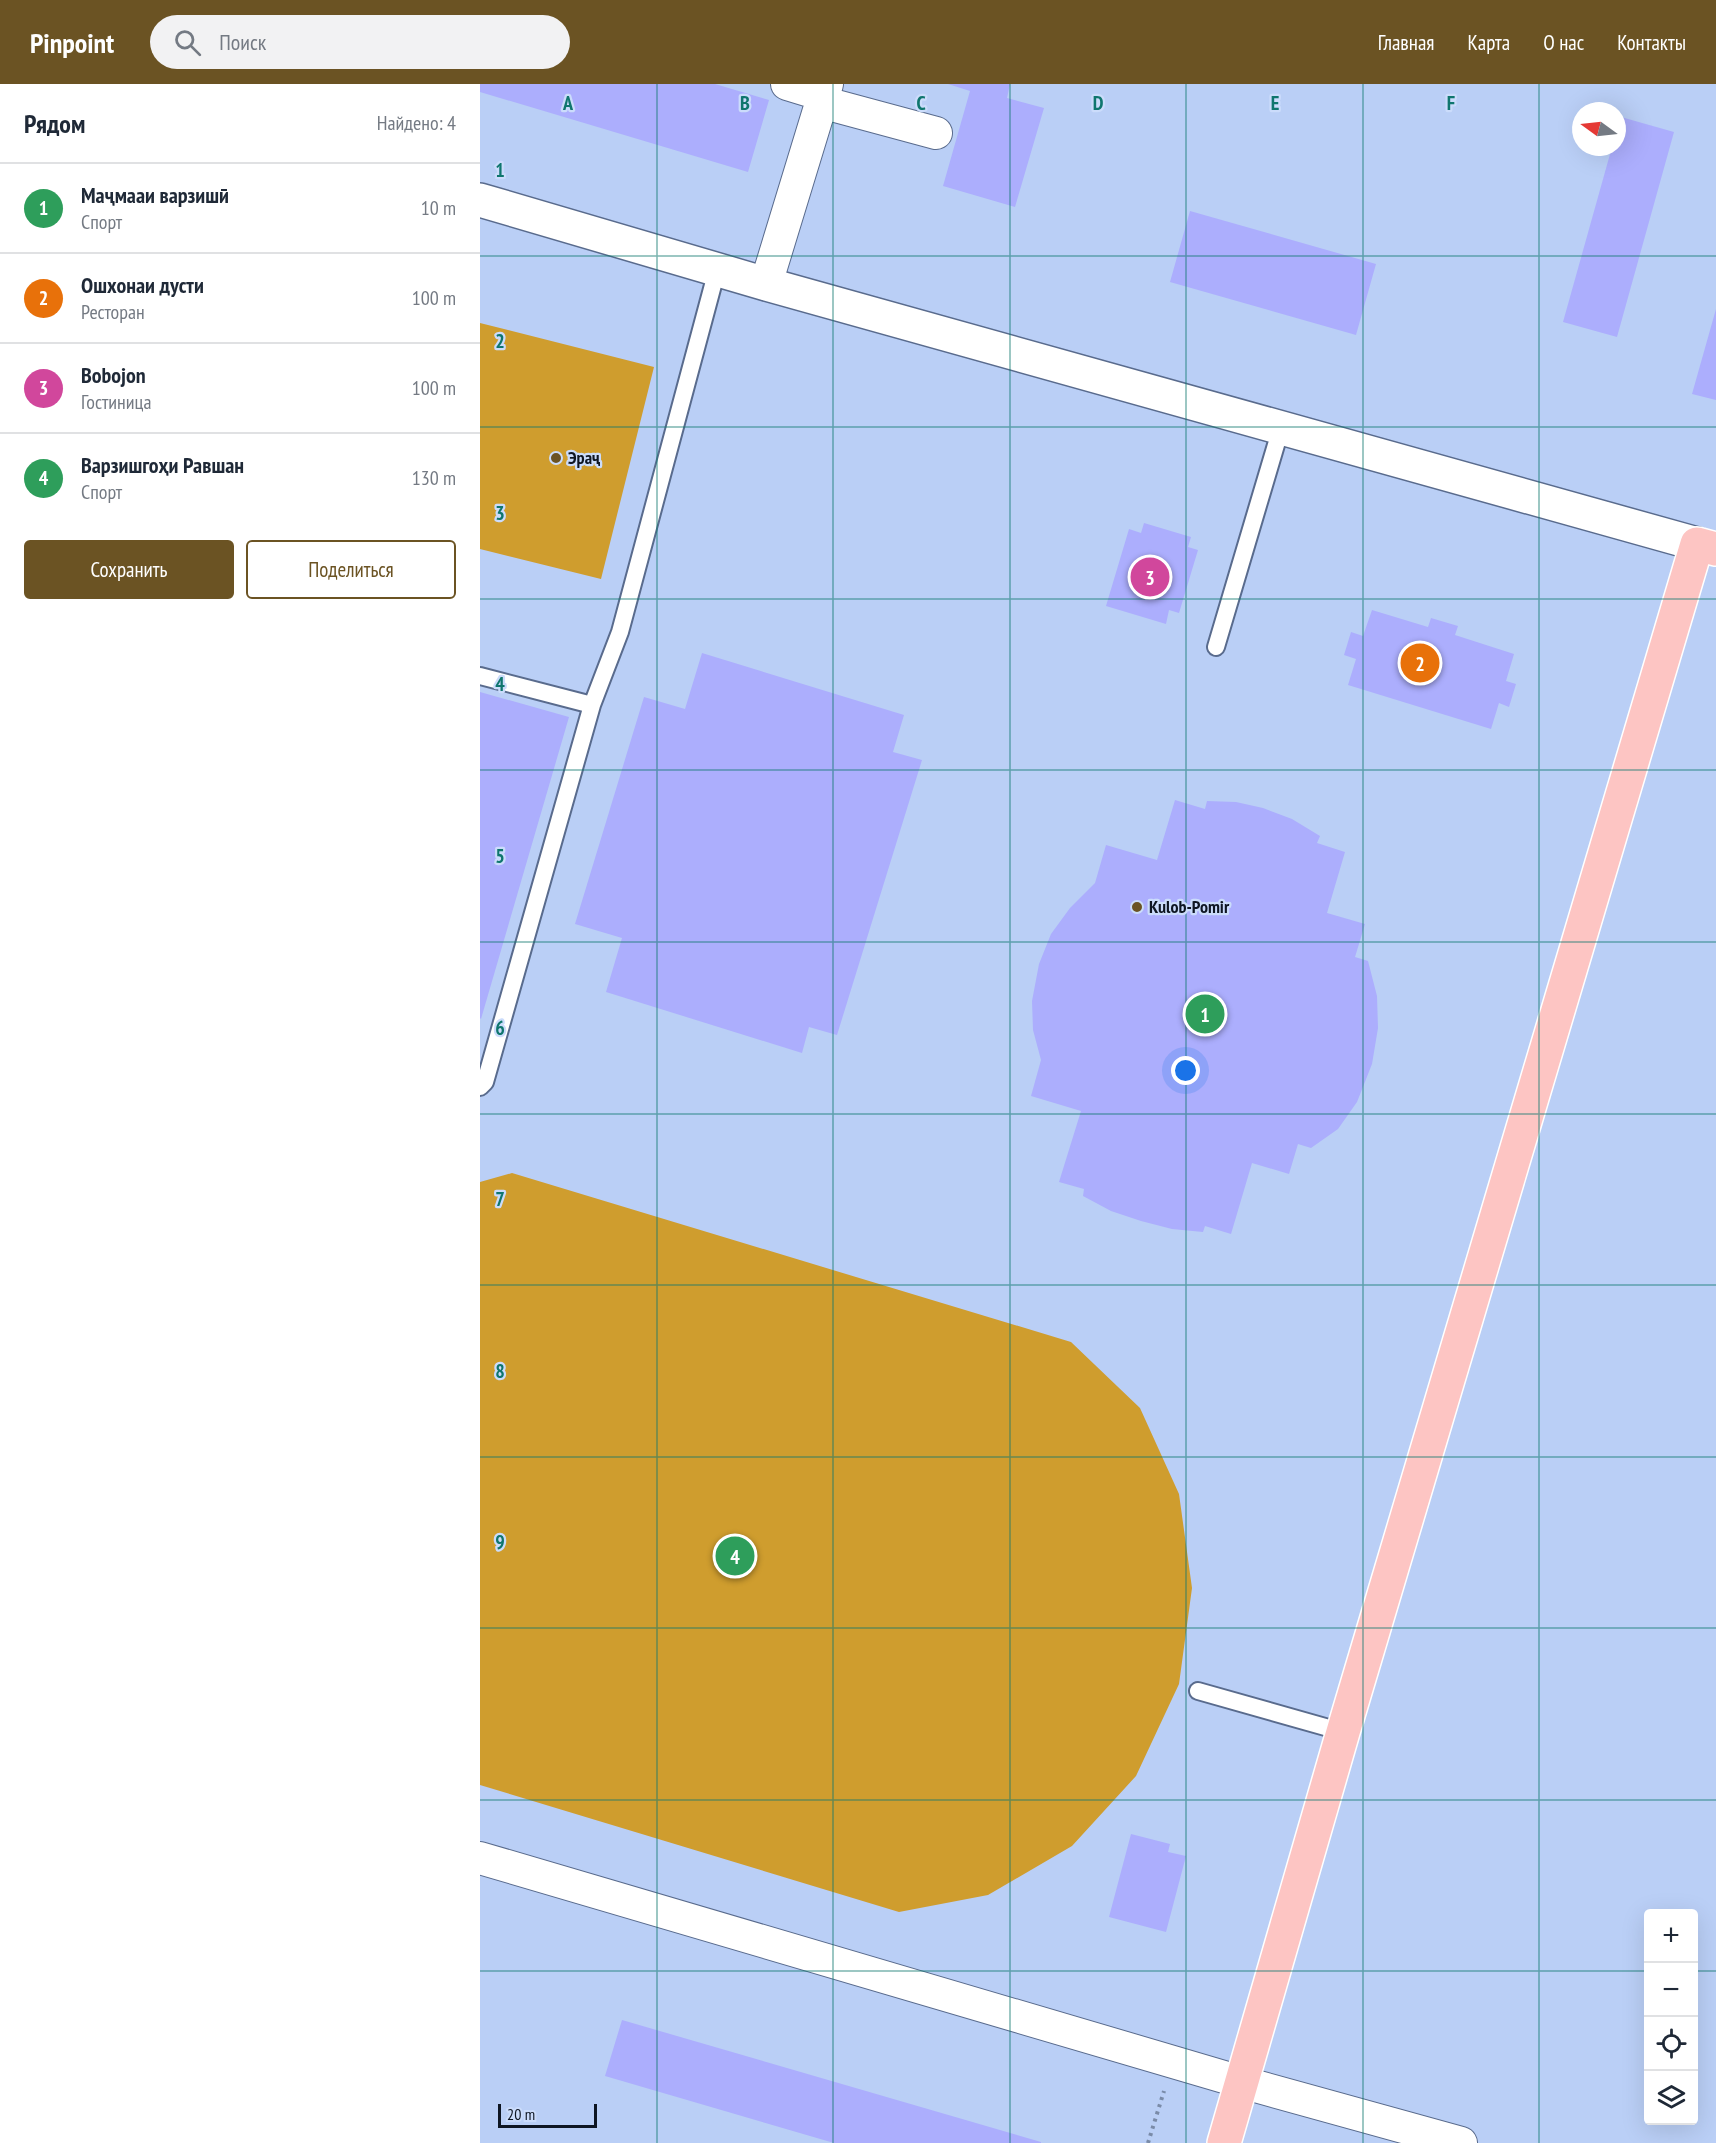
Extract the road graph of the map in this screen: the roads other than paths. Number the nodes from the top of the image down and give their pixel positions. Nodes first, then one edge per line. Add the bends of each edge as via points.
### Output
1 (787, 84) edge
2 (824, 94) edge
3 (936, 133) dead end
4 (480, 200) edge
5 (717, 270) junction
6 (766, 284) junction
7 (1281, 428) junction
8 (1707, 546) edge
9 (1216, 646) dead end
10 (480, 676) edge
11 (592, 705) junction
12 (480, 1087) edge
13 (1198, 1692) dead end
14 (1343, 1732) junction
15 (480, 1858) edge
16 (1241, 2082) junction
17 (1400, 2135) edge
18 (1224, 2143) edge
19 (1461, 2143) edge

1 - 2 street
2 - 3 street
2 - 6 street
4 - 5 street
5 - 6 street
5 - 11 lane via 620,632
6 - 7 street
7 - 8 street
7 - 9 lane
8 - 14 main road
10 - 11 lane
11 - 12 lane via 485,1082
13 - 14 lane
14 - 16 main road
15 - 16 street
16 - 17 street
16 - 18 main road
17 - 19 street

